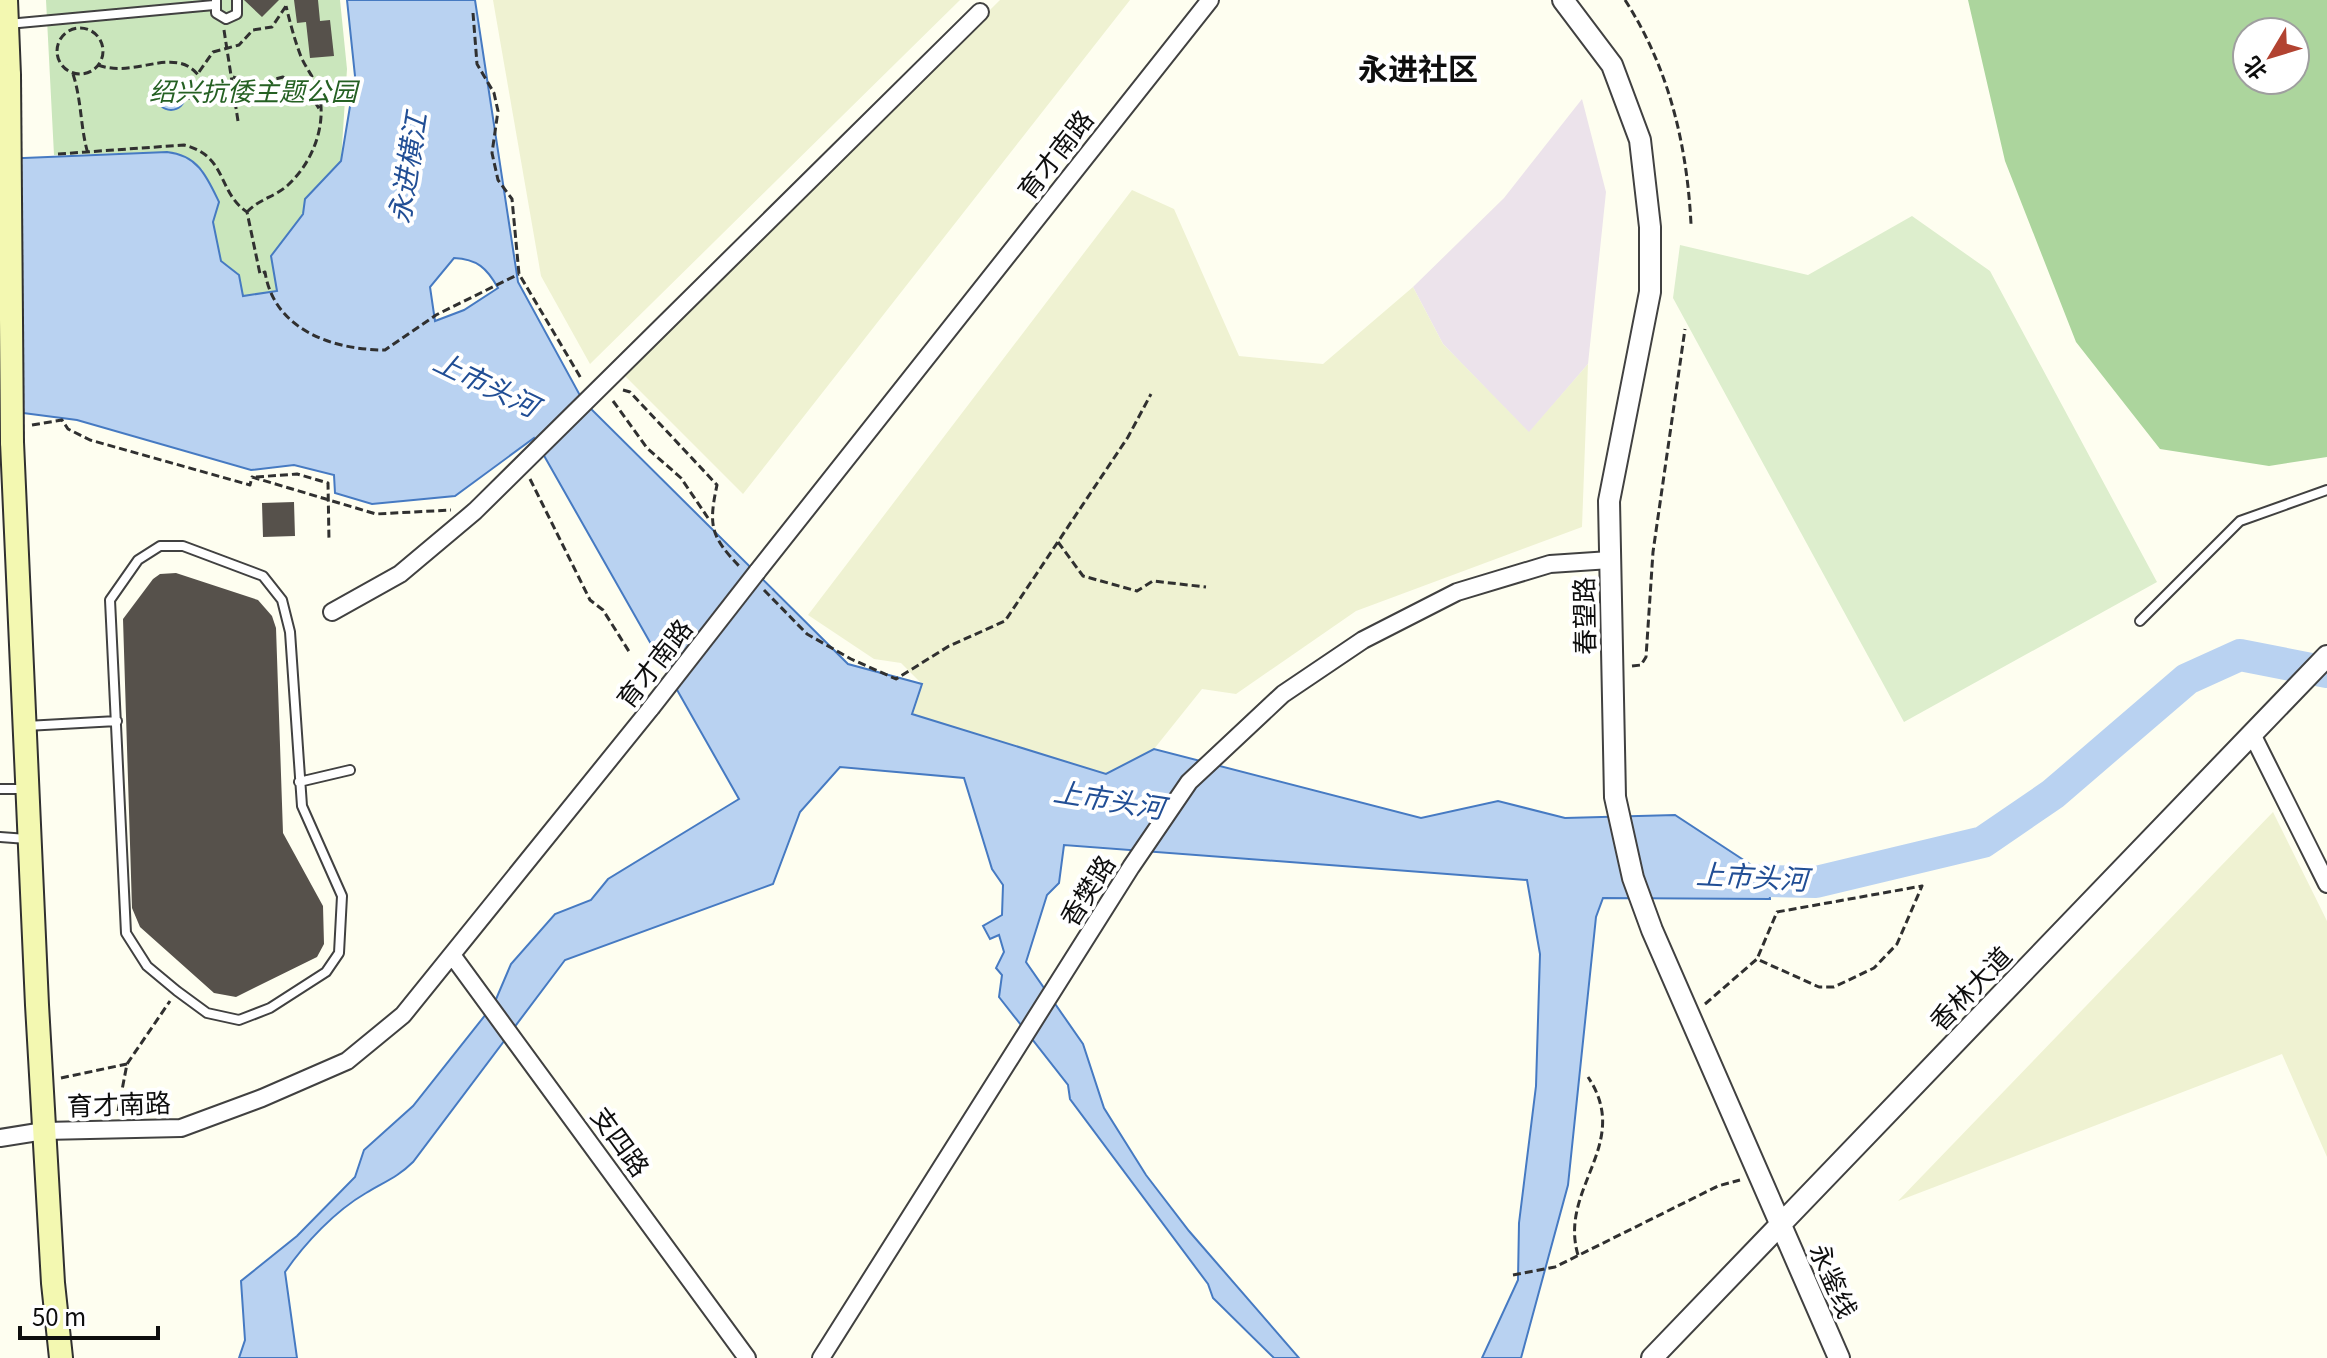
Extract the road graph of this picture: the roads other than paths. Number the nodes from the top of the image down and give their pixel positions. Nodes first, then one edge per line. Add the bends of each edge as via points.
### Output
1 (6, 0) edge
2 (237, 0) edge
3 (1210, 0) edge
4 (1563, 0) edge
5 (215, 3) edge
6 (980, 12) dead end
7 (7, 24) junction
8 (2327, 490) edge
9 (1610, 560) junction
10 (332, 612) dead end
11 (2140, 621) dead end
12 (2327, 656) edge
13 (117, 721) junction
14 (26, 726) junction
15 (2252, 734) junction
16 (350, 770) dead end
17 (299, 782) junction
18 (0, 789) edge
19 (30, 789) junction
20 (0, 837) edge
21 (31, 840) junction
22 (2327, 884) edge
23 (452, 955) junction
24 (44, 1131) junction
25 (0, 1138) edge
26 (1779, 1226) junction
27 (61, 1358) edge
28 (747, 1358) edge
29 (821, 1358) edge
30 (1652, 1358) edge
31 (1839, 1358) edge

1 - 7 main road
2 - 5 lane via 238,10 230,19 218,17
3 - 23 street, 育才南路, bridge
4 - 9 street, 春望路 via 1612,65 1640,140 1650,227 1650,292 1609,501
5 - 7 lane
6 - 10 street via 475,511 400,574
7 - 14 main road, bridge via 12,442
8 - 11 lane via 2240,521
9 - 26 street, 春望路 via 1615,797 1633,878
9 - 29 street, 香樊路 via 1550,564 1457,592 1363,640 1283,694 1189,782
12 - 15 street, 香林大道
13 - 14 lane
13 - 17 lane via 110,600 138,560 160,546 183,546 263,576 282,600 290,632
13 - 17 lane via 126,933 147,966 207,1013 239,1020 270,1008 326,972 339,953 342,896 312,835
14 - 19 main road
15 - 22 street
15 - 26 street, 香林大道
16 - 17 lane
18 - 19 lane
19 - 21 main road
20 - 21 lane
21 - 24 main road
23 - 24 street, 育才南路 via 403,1015 347,1061 262,1098 181,1128
23 - 28 street, 支四路
24 - 25 street, 育才南路
24 - 27 main road
26 - 30 street, 香林大道
26 - 31 street, 永鉴线

